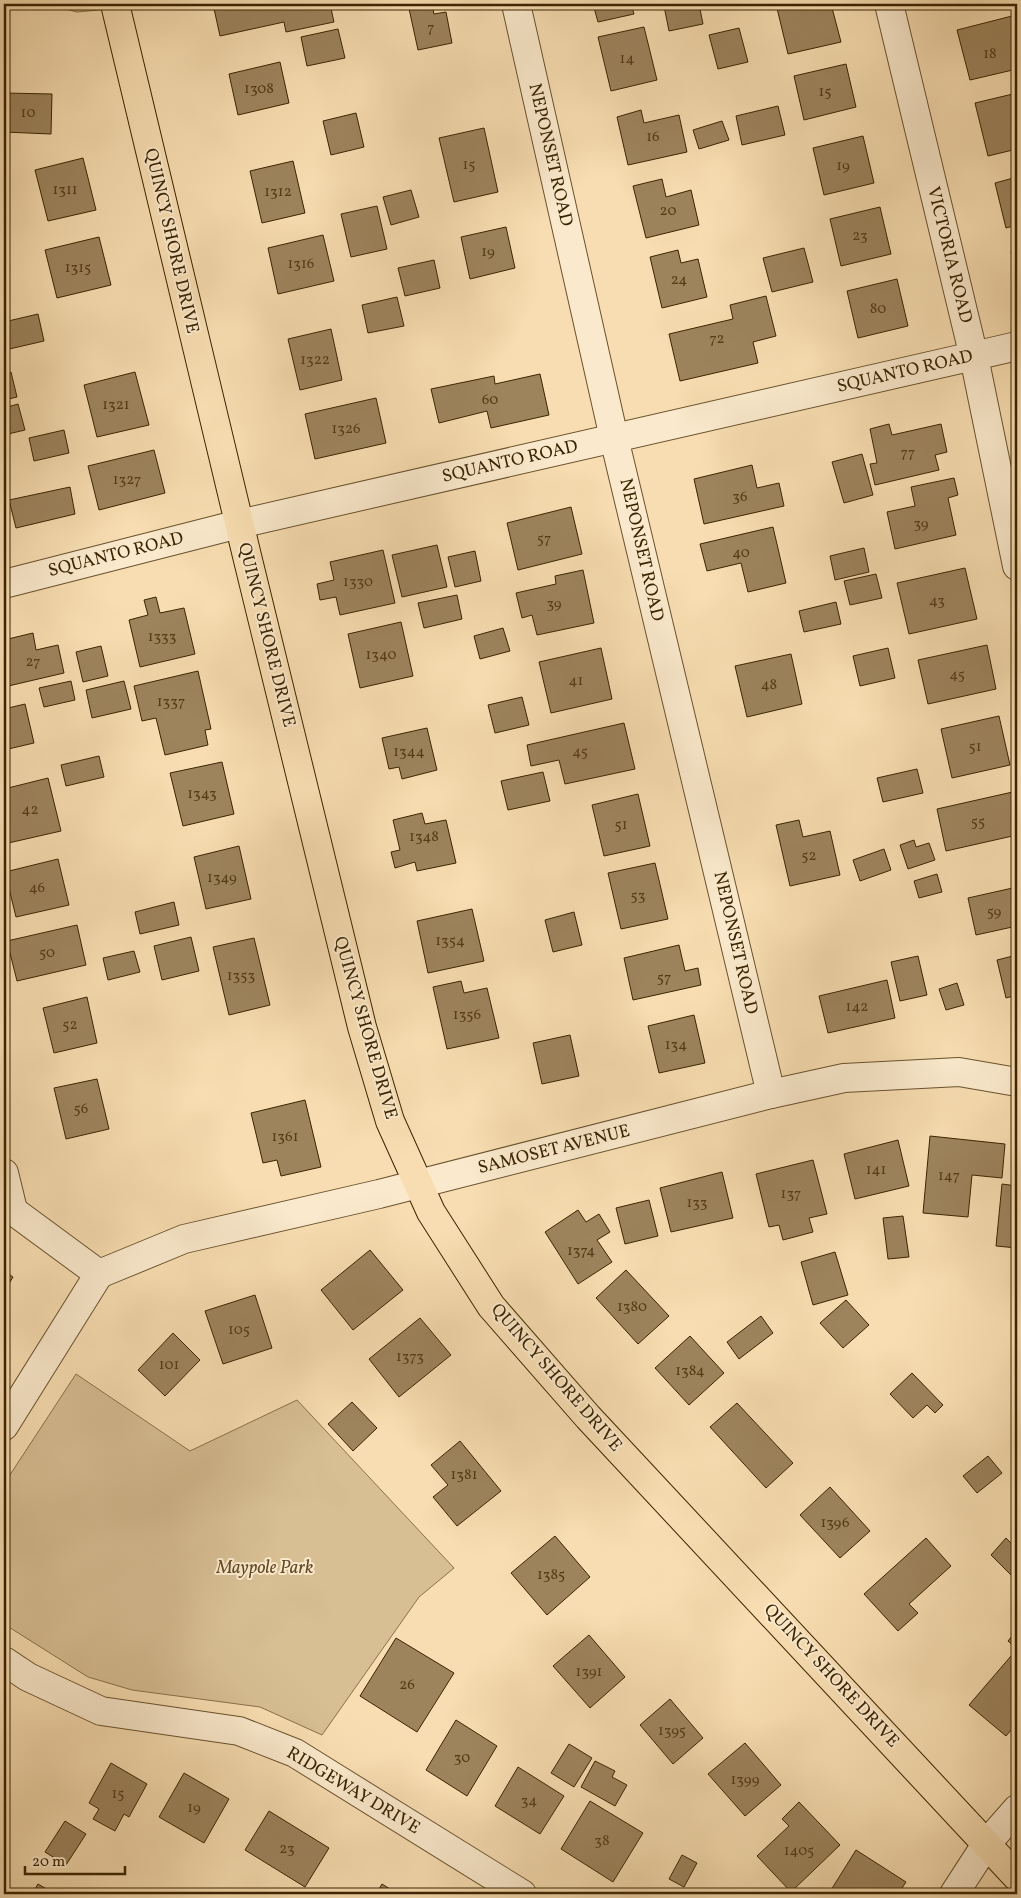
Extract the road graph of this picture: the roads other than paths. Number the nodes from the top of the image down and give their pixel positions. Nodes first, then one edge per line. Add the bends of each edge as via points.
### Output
1 (115, 4) edge
2 (516, 4) edge
3 (889, 4) edge
4 (1017, 346) edge
5 (974, 357) junction
6 (614, 438) junction
7 (239, 524) junction
8 (1017, 566) edge
9 (4, 584) edge
10 (1017, 1082) edge
11 (771, 1094) junction
12 (4, 1173) edge
13 (418, 1183) junction
14 (8, 1207) edge
15 (99, 1274) junction
16 (4, 1426) edge
17 (4, 1661) edge
18 (1017, 1809) edge
19 (987, 1843) junction
20 (1017, 1877) edge
21 (522, 1894) edge
22 (954, 1894) edge

1 - 7 main road, QUINCY SHORE DRIVE
2 - 6 street, NEPONSET ROAD
3 - 5 street, VICTORIA ROAD
4 - 5 street, SQUANTO ROAD
5 - 6 street, SQUANTO ROAD
5 - 8 street, VICTORIA ROAD
6 - 7 street, SQUANTO ROAD
6 - 11 street, NEPONSET ROAD
7 - 9 street, SQUANTO ROAD
7 - 13 main road, QUINCY SHORE DRIVE via 362,1027 390,1121
10 - 11 street, SAMOSET AVENUE via 959,1072 844,1078
11 - 13 street, SAMOSET AVENUE
12 - 14 street
13 - 15 street, SAMOSET AVENUE via 184,1239
13 - 19 main road, QUINCY SHORE DRIVE via 431,1212 491,1306 588,1417
14 - 15 street
15 - 16 street
17 - 21 street, RIDGEWAY DRIVE via 101,1711 239,1731 295,1753
18 - 19 street
19 - 20 main road, QUINCY SHORE DRIVE
19 - 22 street

